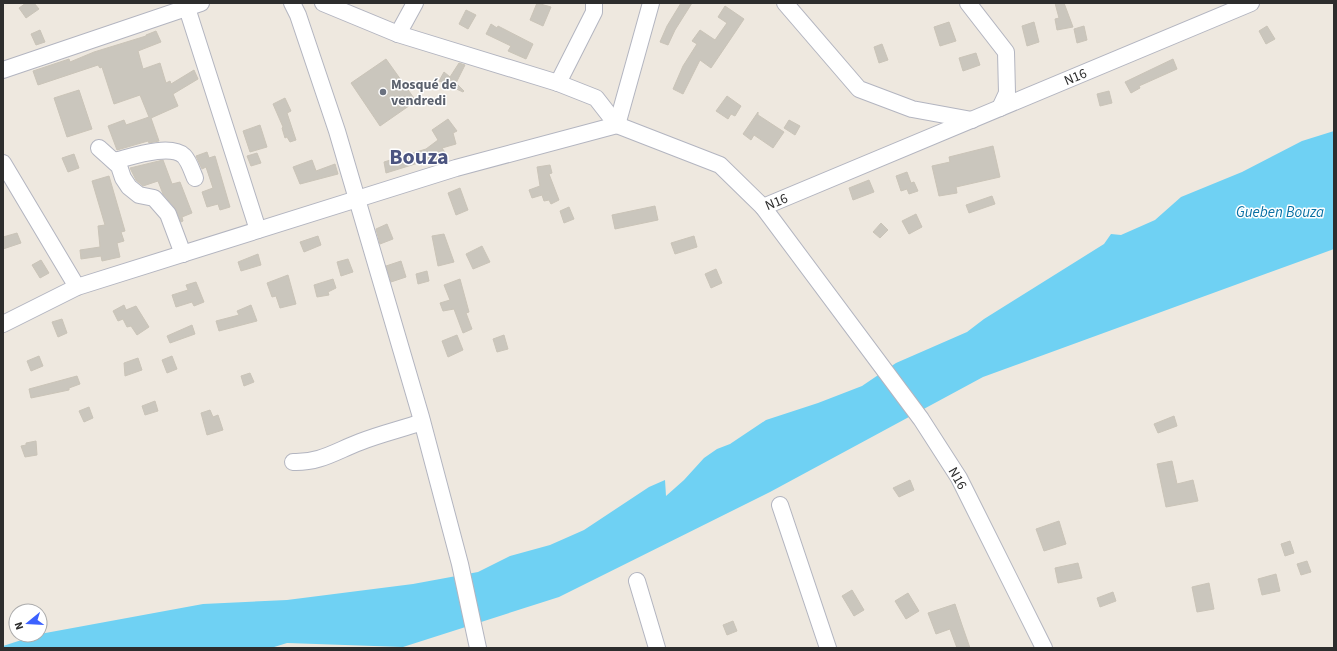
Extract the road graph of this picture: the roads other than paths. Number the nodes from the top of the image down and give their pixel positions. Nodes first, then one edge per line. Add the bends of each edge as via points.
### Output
1 (292, 3) edge
2 (323, 3) edge
3 (415, 3) edge
4 (594, 3) edge
5 (651, 3) edge
6 (785, 3) edge
7 (968, 3) edge
8 (1251, 3) edge
9 (194, 5) edge
10 (398, 34) junction
11 (3, 70) edge
12 (558, 83) junction
13 (1000, 108) junction
14 (972, 120) junction
15 (617, 125) junction
16 (99, 148) dead end
17 (114, 161) junction
18 (3, 163) edge
19 (195, 178) dead end
20 (358, 199) junction
21 (763, 207) junction
22 (258, 230) junction
23 (183, 254) junction
24 (77, 287) junction
25 (3, 324) edge
26 (422, 422) junction
27 (293, 462) dead end
28 (780, 505) dead end
29 (637, 581) dead end
30 (478, 648) edge
31 (657, 648) edge
32 (828, 648) edge
33 (1044, 648) edge

1 - 20 street via 338,131
2 - 10 street
3 - 10 street
4 - 12 street via 594,12
5 - 15 street
6 - 14 street via 859,89 912,109
7 - 13 street via 1006,52 1007,93
8 - 13 street, N16
9 - 11 street
9 - 22 street
10 - 12 street
12 - 15 street via 596,98
13 - 14 street, N16
14 - 21 street, N16
15 - 20 street via 456,168
15 - 21 street via 720,165
16 - 17 street
17 - 19 street via 176,150 185,156
17 - 23 street via 129,187 139,195 154,198 168,214
18 - 24 street
20 - 22 street
20 - 26 street
21 - 33 street, N16 via 921,419 960,478
22 - 23 street
23 - 24 street
24 - 25 street
26 - 27 street via 360,441 318,459
26 - 30 street via 460,564
28 - 32 street
29 - 31 street

